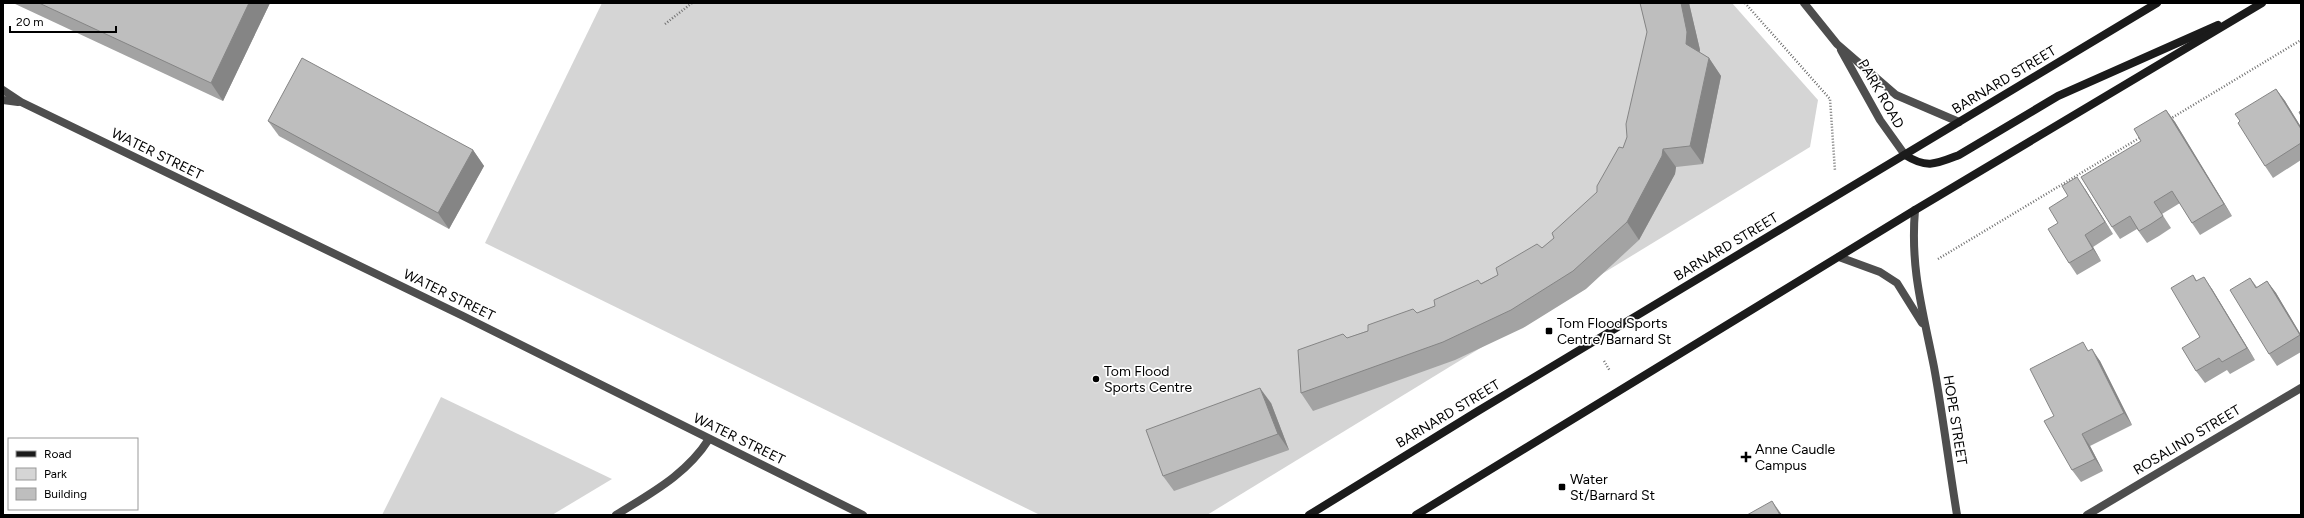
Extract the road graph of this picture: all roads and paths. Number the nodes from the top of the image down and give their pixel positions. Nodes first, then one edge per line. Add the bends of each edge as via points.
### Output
1 (692, 3) edge
2 (1745, 3) edge
3 (1804, 3) edge
4 (2157, 3) edge
5 (2262, 3) edge
6 (2244, 14) junction
7 (665, 24) dead end
8 (2301, 40) edge
9 (1837, 44) junction
10 (3, 90) edge
11 (3, 100) edge
12 (21, 102) junction
13 (1959, 122) junction
14 (2165, 122) edge
15 (2144, 135) edge
16 (1905, 155) junction
17 (1835, 171) dead end
18 (1915, 210) junction
19 (1839, 257) junction
20 (1937, 260) dead end
21 (1925, 329) junction
22 (1602, 358) dead end
23 (1613, 376) dead end
24 (2301, 388) edge
25 (709, 439) junction
26 (616, 515) edge
27 (863, 515) edge
28 (1309, 515) edge
29 (1416, 515) edge
30 (1957, 515) edge
31 (2087, 515) edge

1 - 7 path
2 - 17 path via 1830,99
3 - 9 street, PARK ROAD
4 - 13 main road, BARNARD STREET
5 - 6 main road
6 - 16 main road via 2152,52 2058,96 1959,155 1932,164 1918,164
6 - 18 main road
8 - 14 path
9 - 13 street, PARK ROAD via 1896,95
9 - 16 street, PARK ROAD via 1887,131
10 - 12 street, WATER STREET
11 - 12 street, WATER STREET
12 - 25 street, WATER STREET
13 - 16 main road, BARNARD STREET
15 - 20 path
16 - 28 main road, BARNARD STREET
18 - 19 main road
18 - 21 street, HOPE STREET via 1913,255
19 - 21 street, HOPE STREET via 1880,272 1897,283
19 - 29 main road
21 - 30 street, HOPE STREET via 1934,368
22 - 23 path
24 - 31 street, ROSALIND STREET
25 - 26 street via 681,473
25 - 27 street, WATER STREET

